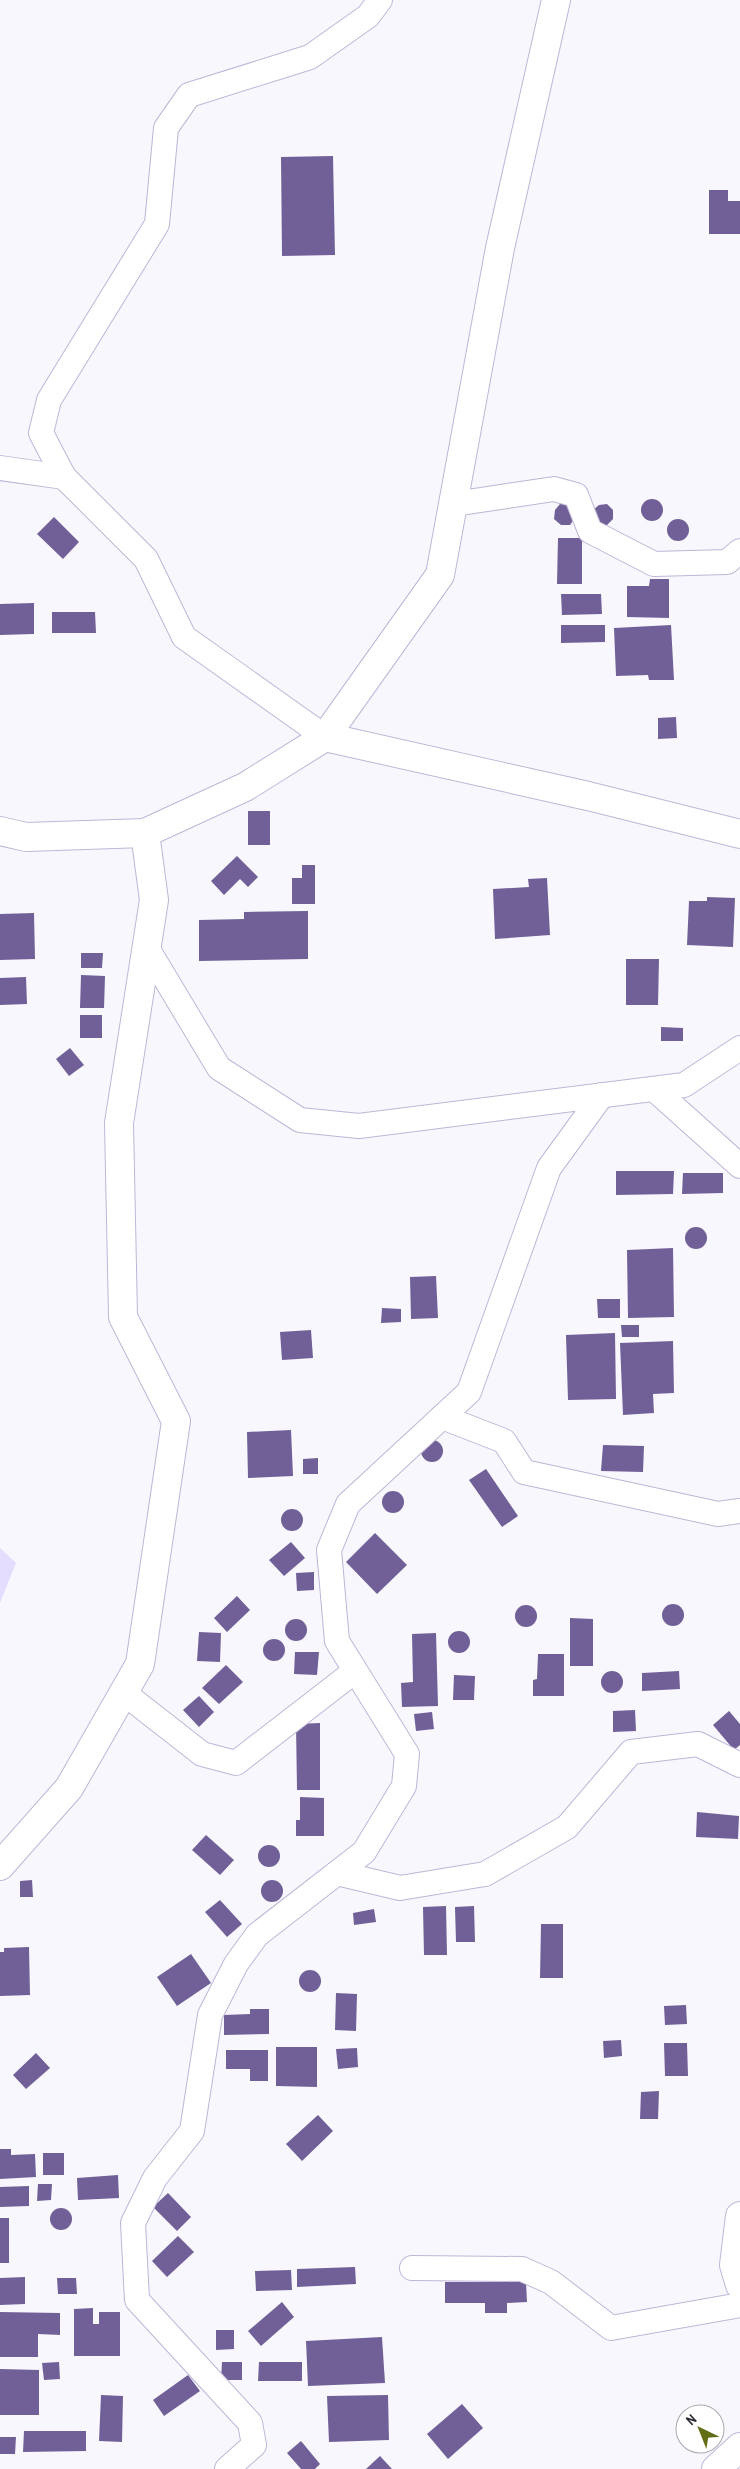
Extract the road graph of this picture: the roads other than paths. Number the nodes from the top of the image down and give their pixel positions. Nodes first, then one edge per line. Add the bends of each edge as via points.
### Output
1 (380, 0) edge
2 (556, 0) edge
3 (0, 468) edge
4 (64, 477) junction
5 (454, 504) junction
6 (740, 551) edge
7 (325, 737) junction
8 (0, 831) edge
9 (145, 833) junction
10 (740, 834) edge
11 (147, 948) junction
12 (740, 1048) edge
13 (654, 1089) junction
14 (602, 1095) junction
15 (740, 1166) edge
16 (442, 1417) junction
17 (740, 1511) edge
18 (355, 1671) junction
19 (124, 1693) junction
20 (740, 1765) edge
21 (0, 1866) edge
22 (337, 1873) junction
23 (740, 2216) edge
24 (412, 2268) dead end
25 (740, 2285) edge
26 (740, 2305) edge
27 (740, 2447) edge
28 (227, 2469) edge
29 (716, 2469) edge

1 - 4 lane via 368,16 310,57 189,95 166,128 156,224 50,400 41,433
2 - 5 street via 500,248
3 - 4 lane
4 - 7 lane via 146,559 184,637
5 - 6 lane via 554,489 576,495 590,531 654,564 727,562
5 - 7 street via 440,575
7 - 9 street via 245,787
7 - 10 street
8 - 9 street via 26,837
9 - 11 street via 154,900
11 - 14 lane via 219,1068 300,1120 359,1126
11 - 19 street via 119,1123 123,1317 176,1421 140,1664
12 - 13 lane via 684,1085
13 - 14 lane
13 - 15 lane
14 - 16 lane via 549,1168 469,1392
16 - 17 lane via 504,1440 524,1472 718,1514
16 - 18 lane via 348,1504 329,1550 337,1641
18 - 19 lane via 236,1763 202,1754
18 - 22 lane via 407,1754 404,1786 364,1852
19 - 21 street via 69,1788
20 - 22 lane via 698,1744 631,1752 567,1827 485,1874 400,1888
22 - 28 lane via 257,1936 236,1964 210,2015 192,2131 155,2178 133,2223 137,2300 250,2423 254,2445
23 - 25 street via 734,2266
24 - 26 lane via 522,2269 551,2282 612,2328
27 - 29 street

